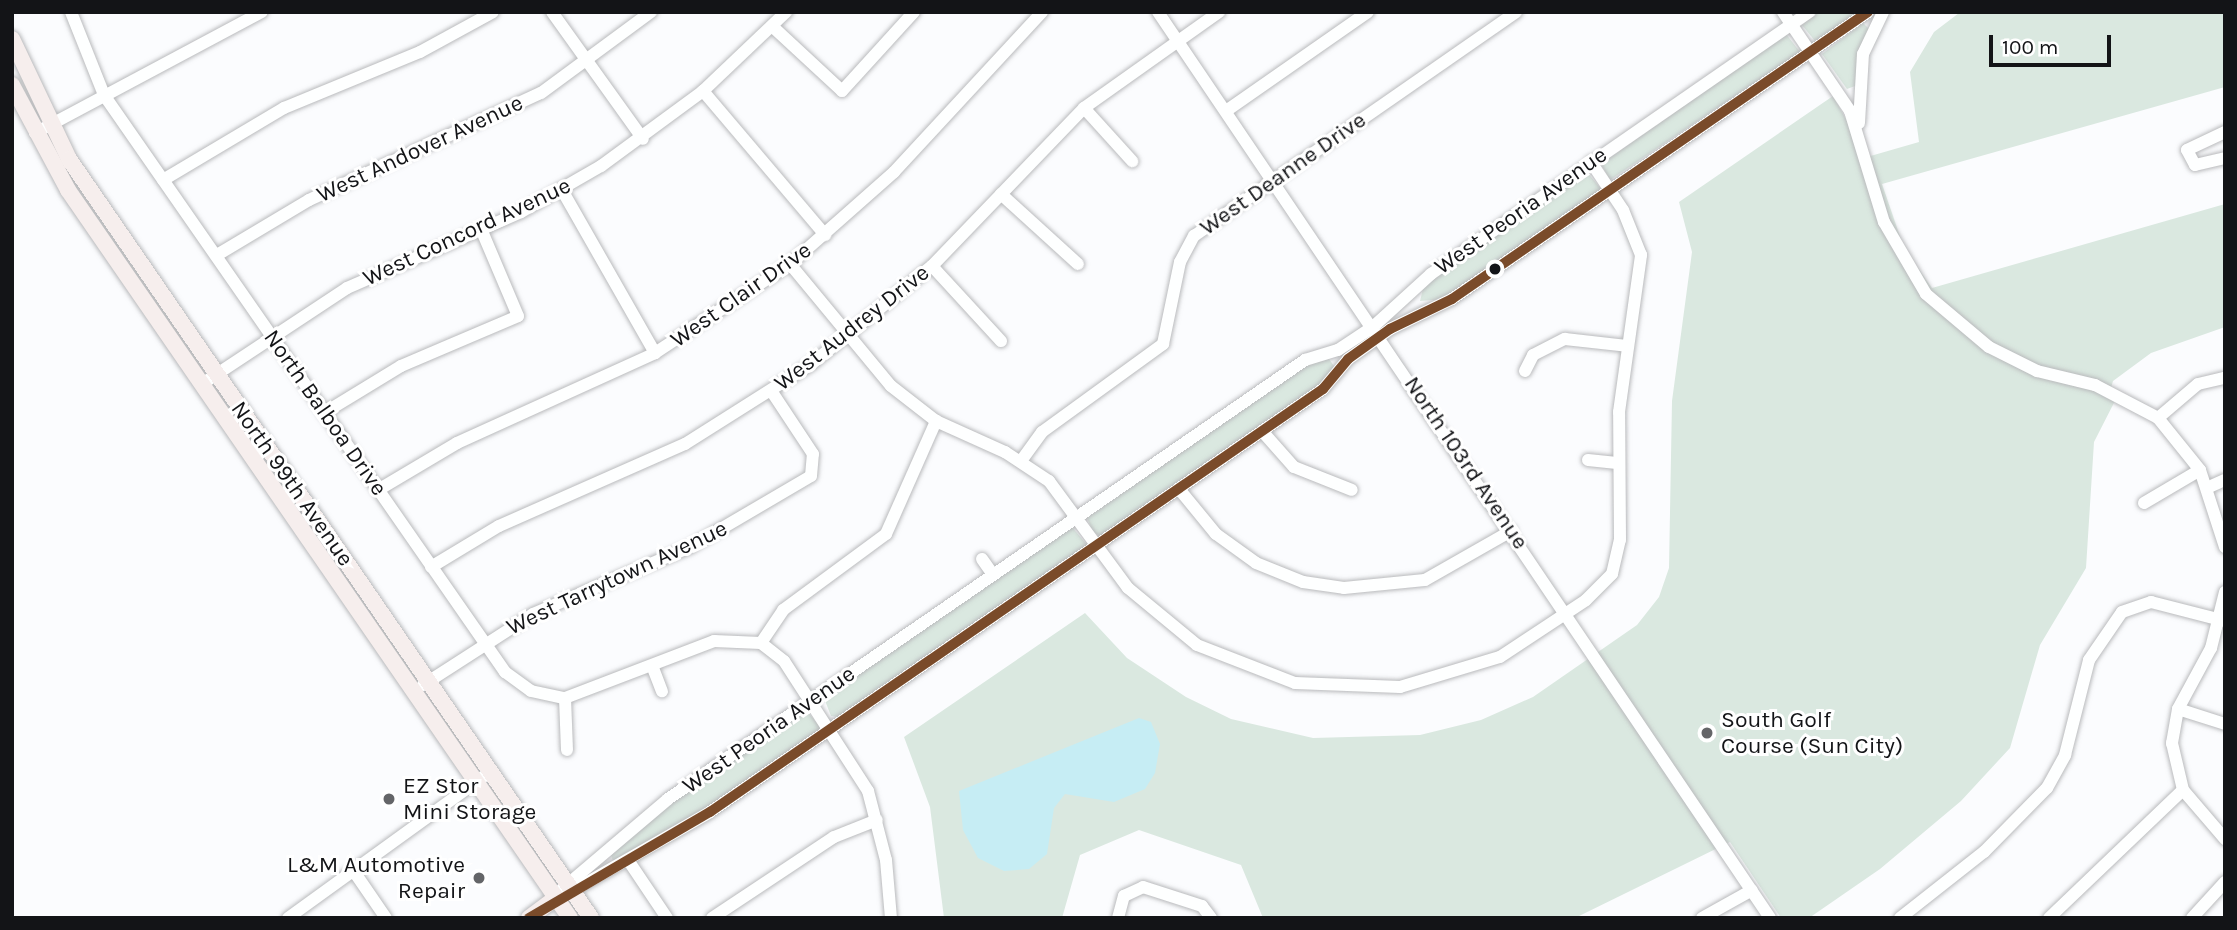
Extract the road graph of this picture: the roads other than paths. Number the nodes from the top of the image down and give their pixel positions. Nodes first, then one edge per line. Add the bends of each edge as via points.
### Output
1 (71, 12) edge
2 (262, 12) edge
3 (493, 12) edge
4 (552, 12) edge
5 (651, 12) edge
6 (786, 12) edge
7 (914, 12) edge
8 (1041, 12) edge
9 (1158, 12) edge
10 (1219, 12) edge
11 (1368, 12) edge
12 (1516, 12) edge
13 (1783, 12) edge
14 (1810, 12) edge
15 (1868, 12) edge
16 (1883, 12) edge
17 (1792, 24) junction
18 (773, 27) junction
19 (12, 39) edge
20 (1177, 41) junction
21 (1810, 52) junction
22 (587, 62) junction
23 (12, 85) edge
24 (703, 91) junction
25 (104, 95) junction
26 (1084, 108) junction
27 (1226, 111) junction
28 (42, 129) junction
29 (1860, 130) junction
30 (2225, 132) edge
31 (643, 139) junction
32 (2225, 158) edge
33 (1132, 161) dead end
34 (1591, 162) junction
35 (163, 180) junction
36 (1273, 180) junction
37 (562, 190) junction
38 (1610, 190) junction
39 (1001, 194) junction
40 (482, 231) junction
41 (825, 235) junction
42 (217, 255) junction
43 (790, 264) junction
44 (1078, 264) dead end
45 (932, 266) junction
46 (1377, 331) junction
47 (271, 335) junction
48 (847, 337) junction
49 (1001, 341) dead end
50 (1626, 346) junction
51 (655, 353) junction
52 (1525, 371) dead end
53 (216, 374) junction
54 (2225, 378) edge
55 (202, 384) junction
56 (772, 392) junction
57 (324, 413) junction
58 (2158, 418) junction
59 (936, 421) junction
60 (1262, 431) junction
61 (1588, 460) dead end
62 (1021, 461) junction
63 (1617, 463) junction
64 (2200, 470) junction
65 (2225, 480) edge
66 (2209, 487) junction
67 (1178, 489) junction
68 (378, 490) junction
69 (1352, 490) dead end
70 (2144, 503) dead end
71 (307, 505) junction
72 (293, 515) junction
73 (1077, 518) junction
74 (1511, 531) junction
75 (1096, 545) junction
76 (2225, 547) edge
77 (982, 559) dead end
78 (431, 567) junction
79 (993, 575) junction
80 (2225, 592) edge
81 (1567, 614) junction
82 (2223, 620) edge
83 (484, 643) junction
84 (761, 643) junction
85 (653, 668) junction
86 (429, 681) junction
87 (414, 691) junction
88 (662, 691) dead end
89 (565, 698) junction
90 (811, 701) junction
91 (2178, 709) junction
92 (2225, 724) edge
93 (831, 729) junction
94 (567, 750) dead end
95 (491, 771) junction
96 (477, 781) junction
97 (2183, 790) junction
98 (877, 820) junction
99 (2225, 839) edge
100 (628, 860) junction
101 (353, 870) junction
102 (2225, 882) edge
103 (570, 887) junction
104 (1752, 890) junction
105 (556, 898) junction
106 (288, 918) edge
107 (386, 918) edge
108 (529, 918) edge
109 (570, 918) edge
110 (591, 918) edge
111 (667, 918) edge
112 (712, 918) edge
113 (891, 918) edge
114 (1118, 918) edge
115 (1211, 918) edge
116 (1702, 918) edge
117 (1770, 918) edge
118 (1900, 918) edge
119 (2049, 918) edge
120 (2192, 918) edge

1 - 25 street, North Balboa Drive
2 - 25 street
3 - 35 street via 420,52 284,108
4 - 22 street
5 - 22 street, West Andover Avenue
6 - 18 street, West Concord Avenue
7 - 18 street via 842,91
8 - 41 street, West Clair Drive via 894,172
9 - 20 street, North 103rd Avenue
10 - 20 street, West Audrey Drive
11 - 27 street
12 - 36 street, West Deanne Drive
13 - 17 street
14 - 17 street, West Peoria Avenue
15 - 21 street, West Peoria Avenue
16 - 29 street via 1863,54
17 - 21 street
17 - 34 street, West Peoria Avenue
18 - 24 street, West Concord Avenue
19 - 28 main road, North 99th Avenue
20 - 26 street, West Audrey Drive
20 - 27 street, North 103rd Avenue
21 - 29 street
21 - 38 street, West Peoria Avenue
22 - 31 street
22 - 42 street, West Andover Avenue via 495,118 309,200
23 - 28 main road, North 99th Avenue
24 - 31 street, West Concord Avenue
24 - 41 street
25 - 28 street
25 - 35 street, North Balboa Drive
26 - 33 street
26 - 39 street, West Audrey Drive
27 - 36 street, North 103rd Avenue
28 - 53 main road, North 99th Avenue
28 - 55 main road, North 99th Avenue
29 - 58 street via 1892,242 1952,321 2014,360 2095,385
30 - 32 street via 2187,147 2194,165
31 - 37 street, West Concord Avenue
34 - 38 street
34 - 46 street, West Peoria Avenue via 1431,274
35 - 42 street, North Balboa Drive
36 - 46 street, North 103rd Avenue
36 - 62 street, West Deanne Drive via 1189,242 1163,344 1042,432
37 - 40 street, West Concord Avenue
37 - 51 street
38 - 46 street, West Peoria Avenue via 1447,303
38 - 50 street via 1641,255
39 - 44 street
39 - 45 street, West Audrey Drive
40 - 47 street, West Concord Avenue via 356,284
40 - 57 street via 518,316 401,366
41 - 43 street, West Clair Drive
42 - 47 street, North Balboa Drive
43 - 48 street
43 - 51 street, West Clair Drive
45 - 48 street, West Audrey Drive
45 - 49 street
46 - 60 street, West Peoria Avenue via 1323,389
46 - 73 street, West Peoria Avenue via 1305,360
46 - 74 street, North 103rd Avenue
47 - 53 street, West Concord Avenue
47 - 57 street, North Balboa Drive
48 - 56 street, West Audrey Drive
48 - 59 street via 891,386
50 - 52 street via 1565,339 1533,355
50 - 63 street
51 - 68 street, West Clair Drive via 457,443
53 - 55 street, West Concord Avenue
53 - 71 main road, North 99th Avenue
54 - 58 street via 2198,384
55 - 72 main road, North 99th Avenue
56 - 78 street, West Audrey Drive via 685,444 499,526
56 - 83 street, West Tarrytown Avenue via 813,454 811,476 690,547 533,614
57 - 68 street, North Balboa Drive
58 - 64 street
59 - 62 street
59 - 84 street via 886,534 783,610
60 - 67 street, West Peoria Avenue
60 - 69 street via 1294,467
61 - 63 street
62 - 73 street via 1049,481
63 - 81 street via 1620,540 1612,574
64 - 66 street
64 - 70 street
65 - 66 street
66 - 76 street
67 - 74 street via 1216,534 1256,563 1303,582 1344,588 1425,580
67 - 75 street, West Peoria Avenue
68 - 78 street, North Balboa Drive
71 - 72 main road
71 - 86 main road, North 99th Avenue
72 - 87 main road, North 99th Avenue
73 - 75 street
73 - 79 street, West Peoria Avenue
74 - 81 street, North 103rd Avenue
75 - 81 street via 1136,596 1197,645 1265,675 1318,687 1381,689 1454,676 1511,651
75 - 93 street, West Peoria Avenue
77 - 79 street
78 - 83 street, North Balboa Drive
79 - 90 street, West Peoria Avenue
80 - 82 street
81 - 104 street, North 103rd Avenue
82 - 91 street
82 - 118 street via 2151,602 2113,619 2089,660 2065,755 2047,788 1984,852
83 - 86 street, West Tarrytown Avenue
83 - 89 street, North Balboa Drive via 519,684
84 - 85 street via 714,641
84 - 90 street via 783,661
85 - 88 street
85 - 89 street
86 - 87 street, West Tarrytown Avenue
86 - 95 main road, North 99th Avenue
87 - 96 main road, North 99th Avenue
89 - 94 street
90 - 93 street
90 - 103 street, West Peoria Avenue via 648,814
91 - 92 street
91 - 97 street via 2172,743
93 - 98 street via 861,776
93 - 100 street, West Peoria Avenue
95 - 96 street
95 - 103 main road, North 99th Avenue
96 - 101 street
96 - 105 main road, North 99th Avenue
97 - 99 street
97 - 119 street
98 - 112 street via 834,837
98 - 113 street
100 - 103 street, West Peoria Avenue
100 - 111 street
101 - 106 street
101 - 107 street
102 - 120 street
103 - 105 street, West Peoria Avenue
103 - 110 main road, North 99th Avenue
104 - 116 street
104 - 117 street, North 103rd Avenue
105 - 108 main road, West Peoria Avenue
105 - 109 main road, North 99th Avenue
114 - 115 street via 1131,889 1202,906

